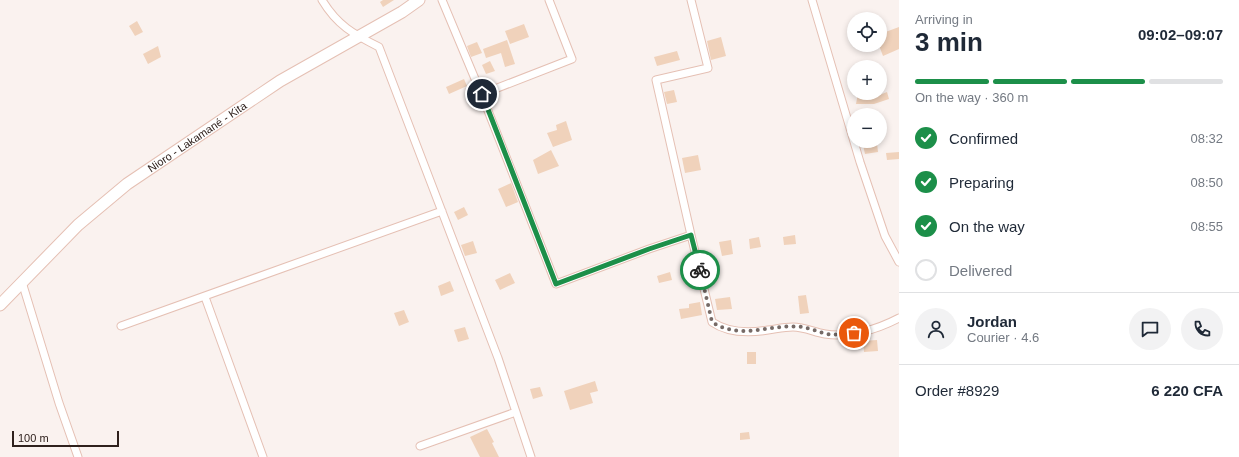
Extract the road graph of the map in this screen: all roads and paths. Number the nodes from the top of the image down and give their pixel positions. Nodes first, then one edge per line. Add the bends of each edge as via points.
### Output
1 (322, 0) edge
2 (419, 0) edge
3 (442, 0) edge
4 (549, 0) edge
5 (692, 0) edge
6 (812, 0) edge
7 (359, 36) junction
8 (482, 94) junction
9 (442, 210) junction
10 (691, 235) junction
11 (899, 262) edge
12 (22, 282) junction
13 (205, 297) junction
14 (0, 305) edge
15 (899, 318) edge
16 (121, 326) dead end
17 (516, 412) junction
18 (420, 446) dead end
19 (78, 457) edge
20 (263, 457) edge
21 (531, 457) edge

1 - 7 street via 341,25
2 - 7 main road, Nioro - Lakamané - Kita
3 - 8 street
4 - 8 street via 572,59
5 - 10 street via 708,68 656,80
6 - 11 street via 870,191 885,236
7 - 9 street via 379,47
7 - 12 main road, Nioro - Lakamané - Kita via 280,81 127,184 78,225
8 - 10 street via 556,284
9 - 13 street
9 - 17 street
10 - 15 street via 712,322 721,328 757,331 791,326 835,334 872,330
12 - 14 main road, Nioro - Lakamané - Kita
12 - 19 street
13 - 16 street
13 - 20 street
17 - 18 street
17 - 21 street

